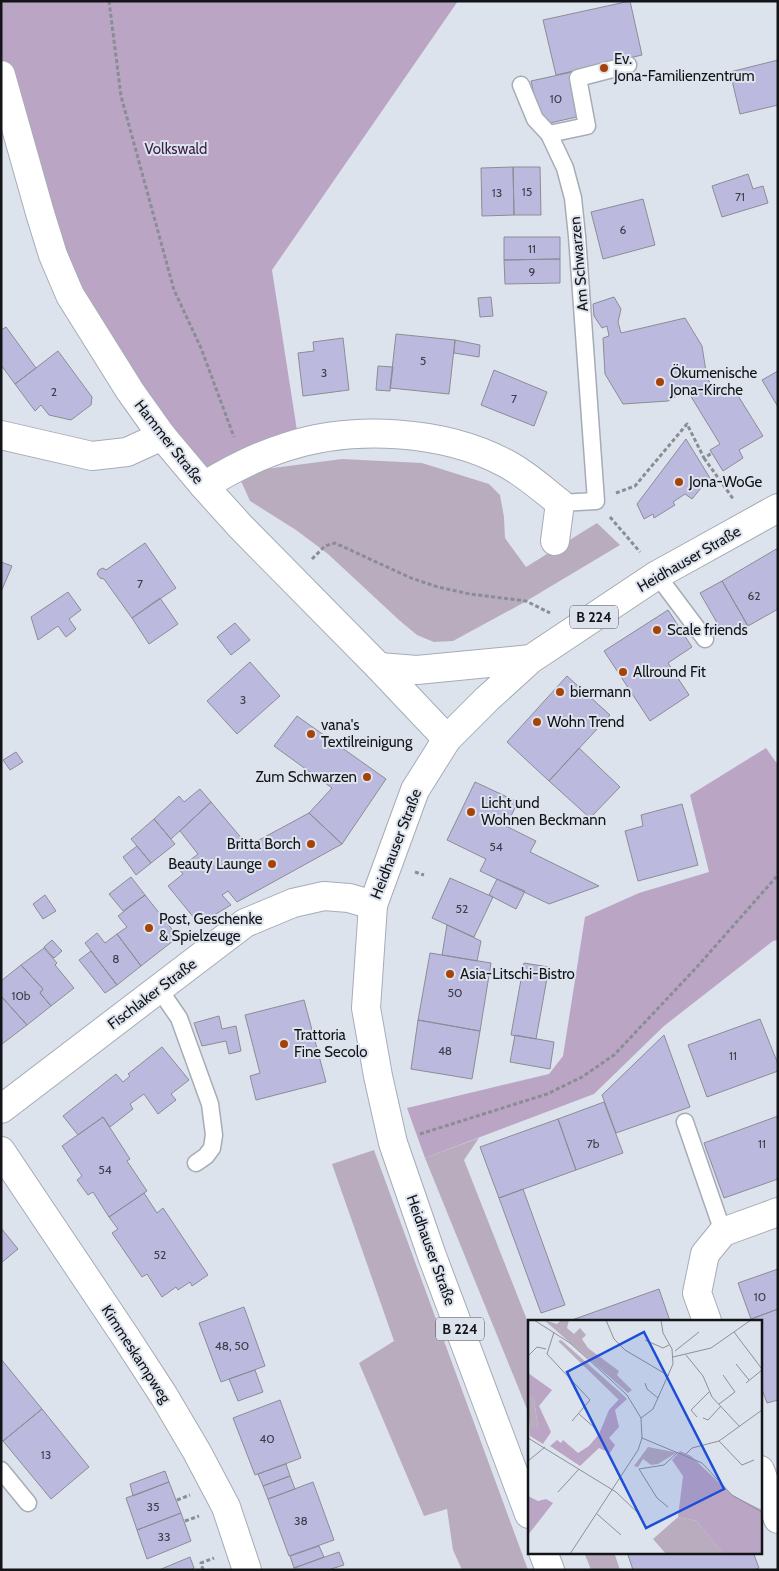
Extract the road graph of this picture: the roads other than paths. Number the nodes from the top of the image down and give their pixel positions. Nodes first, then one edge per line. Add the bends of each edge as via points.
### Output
1 (628, 65) dead end
2 (1, 75) edge
3 (521, 85) dead end
4 (549, 134) junction
5 (1, 435) edge
6 (162, 436) junction
7 (204, 486) junction
8 (560, 503) junction
9 (778, 508) edge
10 (555, 541) dead end
11 (657, 575) junction
12 (705, 639) dead end
13 (530, 659) junction
14 (379, 667) junction
15 (447, 739) junction
16 (373, 905) junction
17 (159, 989) junction
18 (1, 1109) edge
19 (685, 1122) dead end
20 (1, 1151) edge
21 (196, 1163) dead end
22 (778, 1212) edge
23 (723, 1232) junction
24 (707, 1320) edge
25 (1, 1470) edge
26 (762, 1475) edge
27 (28, 1503) dead end
28 (528, 1511) edge
29 (778, 1519) edge
30 (545, 1554) edge
31 (247, 1570) edge
32 (550, 1570) edge

1 - 4 lane via 578,78 587,126
2 - 6 main road, Hammer Straße via 40,213 70,295
3 - 4 lane, Am Schwarzen via 535,120
4 - 8 lane, Am Schwarzen via 565,168 573,198 596,501
5 - 6 main road via 92,456 127,452
6 - 7 main road, Hammer Straße
7 - 8 main road via 244,463 287,446 332,437 380,433 432,437 482,452 523,474
7 - 14 main road, Hammer Straße
8 - 10 main road
9 - 11 main road, Heidhauser Straße / B 224
11 - 12 lane
11 - 13 main road, Heidhauser Straße / B 224
13 - 14 main road via 417,670
13 - 15 main road, Heidhauser Straße / B 224
14 - 15 main road, Hammer Straße
15 - 16 main road, Heidhauser Straße / B 224 via 415,790
16 - 17 main road, Fischlaker Straße via 349,898 324,896 293,903 245,923
16 - 28 main road, Heidhauser Straße / B 224 via 366,1008 393,1143
17 - 18 main road, Fischlaker Straße
17 - 21 lane via 179,1018 210,1104 214,1135 212,1148
19 - 23 lane
20 - 31 main road, Kimmeskampweg via 127,1338 197,1452 226,1507
22 - 23 main road
23 - 24 main road via 705,1254 697,1293
25 - 27 lane
26 - 29 main road
30 - 32 main road

